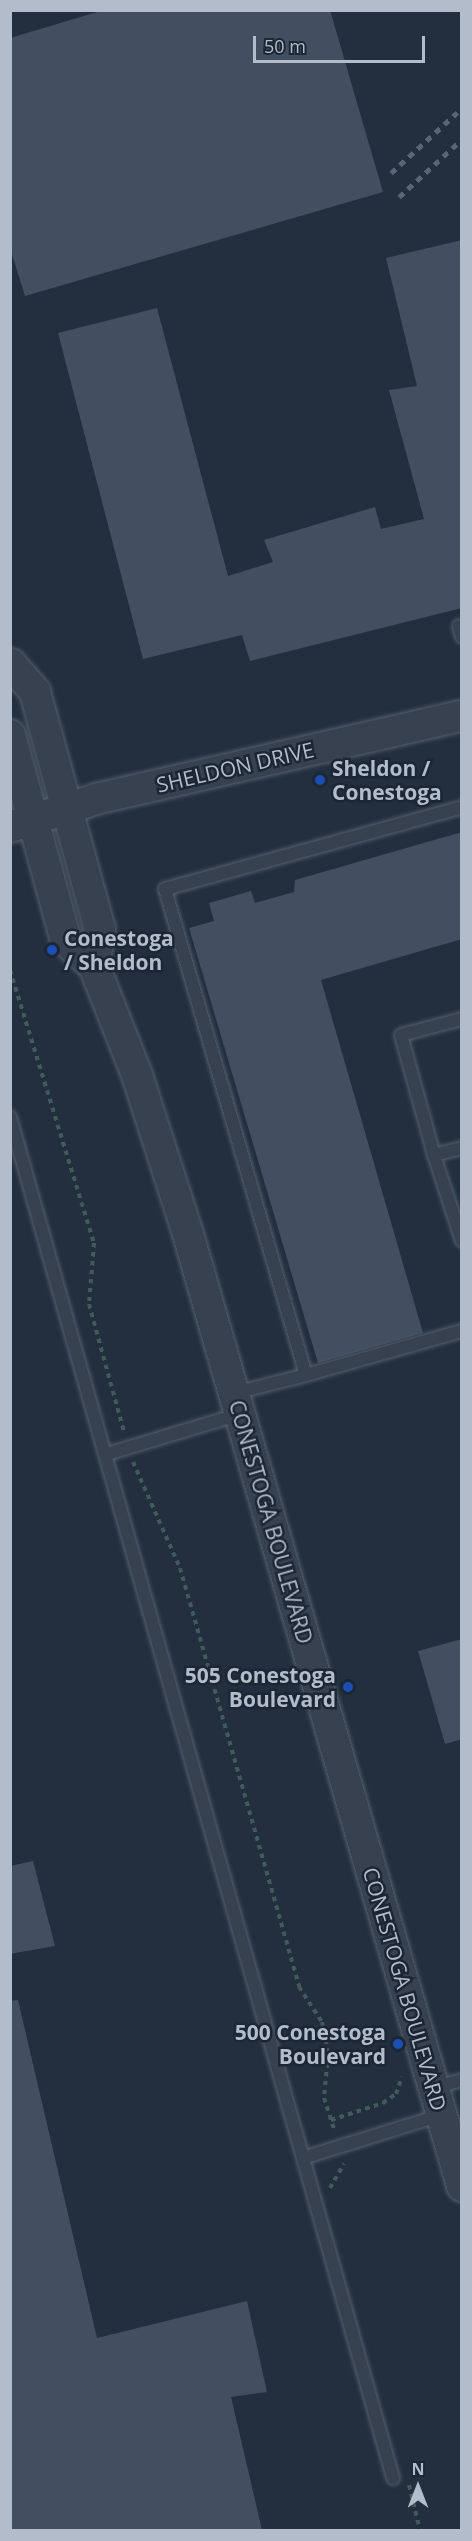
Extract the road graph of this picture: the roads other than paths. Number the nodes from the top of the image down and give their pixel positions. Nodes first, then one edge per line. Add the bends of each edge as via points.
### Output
1 (11, 664) edge
2 (462, 716) edge
3 (10, 735) edge
4 (462, 807) edge
5 (66, 808) junction
6 (20, 824) edge
7 (94, 966) junction
8 (462, 1019) edge
9 (10, 1118) edge
10 (462, 1148) edge
11 (434, 1155) junction
12 (462, 1241) edge
13 (462, 1330) edge
14 (306, 1375) junction
15 (237, 1403) junction
16 (107, 1454) junction
17 (462, 2080) edge
18 (437, 2102) junction
19 (303, 2158) junction
20 (462, 2186) edge
21 (393, 2478) dead end

1 - 5 street, CONESTOGA BOULEVARD via 35,692
2 - 5 street, SHELDON DRIVE
3 - 6 street, CONESTOGA BOULEVARD
4 - 14 lane via 165,889
5 - 6 street, SHELDON DRIVE
5 - 7 street, CONESTOGA BOULEVARD via 99,929
6 - 7 street, CONESTOGA BOULEVARD via 66,941
7 - 15 street, CONESTOGA BOULEVARD via 137,1075
8 - 11 lane via 401,1035
9 - 16 lane
10 - 11 lane
11 - 12 lane
13 - 14 lane via 425,1344
14 - 15 lane
15 - 16 lane
15 - 18 street, CONESTOGA BOULEVARD
16 - 19 lane
17 - 18 lane
18 - 19 lane
18 - 20 street, CONESTOGA BOULEVARD
19 - 21 lane

